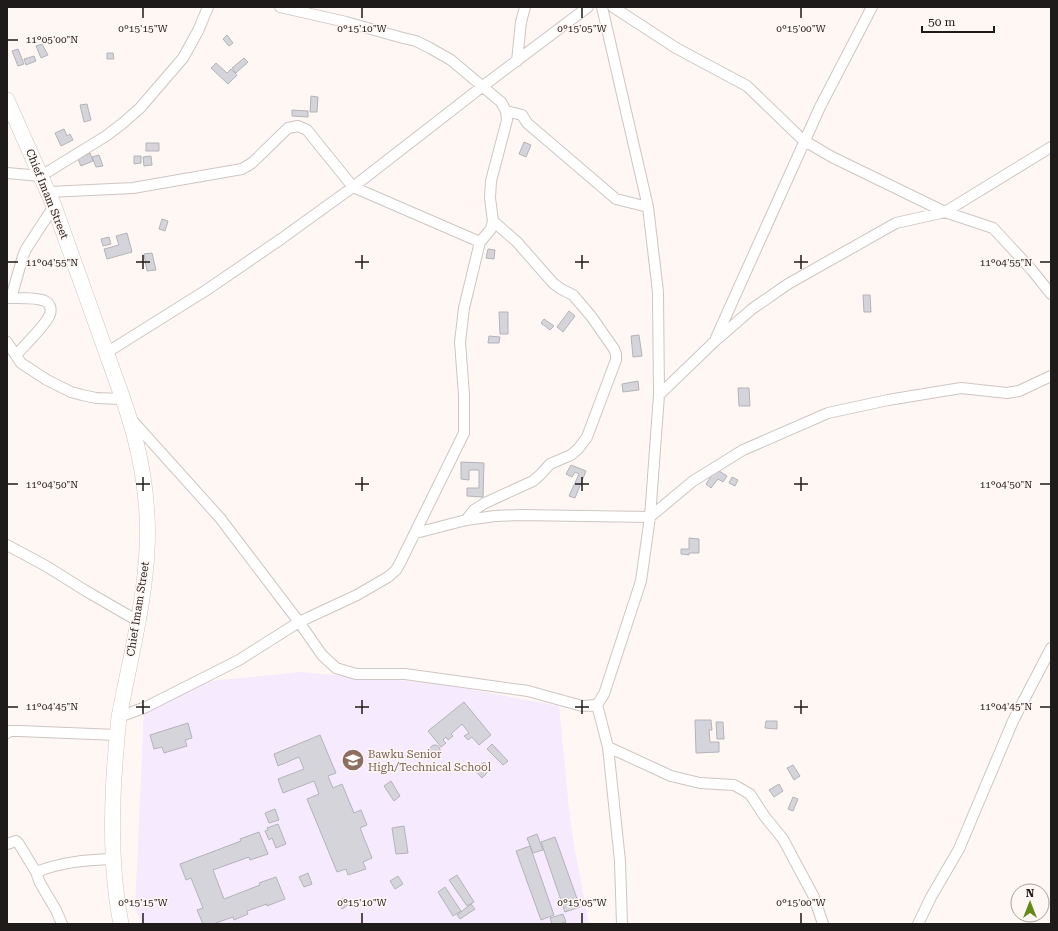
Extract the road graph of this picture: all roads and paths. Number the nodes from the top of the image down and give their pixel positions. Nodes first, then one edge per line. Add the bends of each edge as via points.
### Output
1 (208, 7) edge
2 (280, 7) edge
3 (525, 7) edge
4 (588, 7) edge
5 (602, 7) edge
6 (613, 7) edge
7 (872, 7) edge
8 (516, 61) junction
9 (483, 86) junction
10 (7, 100) edge
11 (506, 110) junction
12 (804, 140) junction
13 (1051, 147) edge
14 (7, 173) edge
15 (41, 176) junction
16 (353, 187) junction
17 (49, 192) junction
18 (54, 206) junction
19 (648, 207) junction
20 (945, 212) junction
21 (493, 221) junction
22 (480, 242) junction
23 (1051, 294) edge
24 (9, 298) edge
25 (715, 341) junction
26 (7, 342) edge
27 (106, 353) junction
28 (16, 355) junction
29 (1051, 376) edge
30 (659, 395) junction
31 (123, 399) junction
32 (129, 417) junction
33 (650, 517) junction
34 (466, 520) junction
35 (416, 533) junction
36 (7, 546) edge
37 (138, 621) junction
38 (299, 622) junction
39 (1051, 648) edge
40 (597, 705) junction
41 (119, 717) junction
42 (7, 733) edge
43 (117, 735) junction
44 (608, 747) junction
45 (7, 844) edge
46 (113, 859) junction
47 (36, 872) junction
48 (62, 924) edge
49 (121, 924) edge
50 (622, 924) edge
51 (823, 924) edge
52 (918, 924) edge

1 - 15 street via 183,58 140,108 106,136
2 - 9 street via 416,41 451,60
3 - 8 street
4 - 8 street
5 - 19 street
6 - 12 street via 676,48 747,86
7 - 12 street
8 - 9 street
9 - 11 street
9 - 16 street
10 - 15 street, Chief Imam Street
11 - 19 street via 522,115 527,124 616,198
11 - 21 street via 507,120 491,181
12 - 20 street via 832,157
12 - 25 street
13 - 20 street
14 - 15 street
15 - 17 street, Chief Imam Street
16 - 17 street via 307,130 298,126 288,128 252,163 242,169 133,188
16 - 22 street
16 - 27 street via 205,291
17 - 18 street, Chief Imam Street
18 - 24 street via 26,249
18 - 27 street, Chief Imam Street
19 - 30 street via 658,292
20 - 23 street via 993,228
20 - 25 street via 896,223 883,230 788,284 752,309
21 - 22 street via 491,229
21 - 34 street via 518,242 553,283 573,295 614,349 616,360 587,437 578,449 550,464 533,481 485,503 474,510
22 - 35 street via 460,336 464,433
24 - 28 street via 43,300 51,308 47,319
25 - 30 street
26 - 28 street
27 - 31 street, Chief Imam Street
28 - 31 street via 30,371 71,392 96,398
29 - 33 street via 1007,394 961,388 828,413 743,450 693,481
30 - 33 street
31 - 32 street, Chief Imam Street
32 - 37 street, Chief Imam Street via 146,495 147,517 144,582
32 - 38 street via 220,518
33 - 34 street via 519,515
33 - 40 street via 641,581 604,694
34 - 35 street
35 - 38 street via 393,574 357,595
36 - 37 street via 46,566
37 - 41 street, Chief Imam Street
38 - 40 street via 322,655 336,668 356,674 405,674 528,691 582,706
38 - 41 street via 239,660 146,707
39 - 52 street via 1013,721 960,849
40 - 44 street
41 - 43 street, Chief Imam Street
42 - 43 street via 18,731
43 - 46 street, Chief Imam Street
44 - 50 street via 620,862
44 - 51 street via 671,776 700,783 734,785 750,794 783,839 814,896
45 - 47 street via 16,842
46 - 47 street via 64,863
46 - 49 street, Chief Imam Street
47 - 48 street

